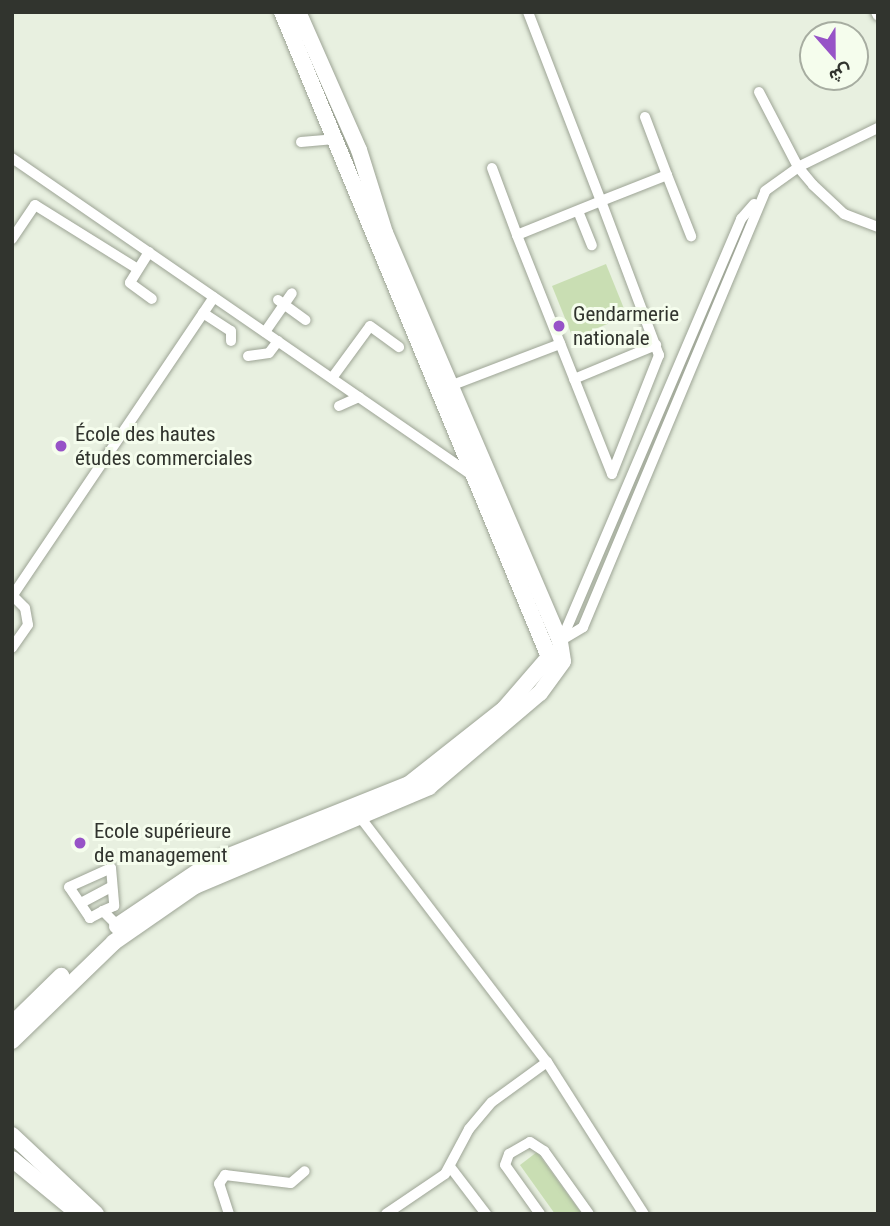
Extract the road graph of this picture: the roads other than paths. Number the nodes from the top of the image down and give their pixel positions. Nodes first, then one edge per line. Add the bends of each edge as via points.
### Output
1 (282, 12) edge
2 (298, 12) edge
3 (528, 12) edge
4 (759, 92) dead end
5 (645, 117) dead end
6 (878, 128) edge
7 (337, 139) junction
8 (301, 142) dead end
9 (12, 158) edge
10 (798, 167) junction
11 (492, 168) dead end
12 (667, 175) junction
13 (601, 201) junction
14 (578, 211) junction
15 (878, 227) edge
16 (517, 235) junction
17 (691, 236) dead end
18 (12, 239) edge
19 (592, 245) dead end
20 (149, 252) junction
21 (138, 270) junction
22 (292, 293) dead end
23 (214, 297) junction
24 (152, 299) dead end
25 (281, 302) junction
26 (203, 313) junction
27 (306, 320) dead end
28 (264, 332) junction
29 (231, 341) dead end
30 (278, 341) junction
31 (560, 344) junction
32 (656, 345) junction
33 (399, 347) dead end
34 (248, 356) dead end
35 (332, 378) junction
36 (574, 379) junction
37 (450, 386) junction
38 (359, 397) junction
39 (339, 406) dead end
40 (483, 480) junction
41 (13, 595) edge
42 (555, 645) junction
43 (12, 648) edge
44 (357, 813) junction
45 (111, 887) junction
46 (81, 904) junction
47 (103, 911) junction
48 (118, 926) junction
49 (12, 1024) edge
50 (12, 1041) edge
51 (547, 1062) junction
52 (12, 1135) edge
53 (12, 1159) edge
54 (451, 1168) junction
55 (304, 1171) dead end
56 (79, 1214) edge
57 (96, 1214) edge
58 (229, 1214) edge
59 (386, 1214) edge
60 (486, 1214) edge
61 (540, 1214) edge
62 (589, 1214) edge
63 (644, 1214) edge

1 - 7 main road
2 - 37 main road via 359,150 385,233
3 - 13 street
4 - 10 street
5 - 12 street
6 - 10 street
7 - 8 street
7 - 40 main road
9 - 20 street
10 - 15 street via 844,215
10 - 42 street via 765,191 745,221 583,626
11 - 16 street
12 - 13 street
12 - 17 street
13 - 14 street
13 - 32 street
14 - 16 street
14 - 19 street
16 - 31 street
18 - 21 street via 34,205
20 - 21 street
20 - 23 street
21 - 24 street via 130,283
22 - 25 street
23 - 26 street
23 - 28 street
25 - 27 street
25 - 28 street
26 - 29 street via 231,331
26 - 41 street
28 - 30 street
30 - 34 street via 269,354
30 - 35 street
31 - 36 street
31 - 37 street via 483,369
32 - 36 street
32 - 36 street via 659,355 612,474
33 - 35 street via 370,327
35 - 38 street
37 - 40 main road
38 - 39 street
38 - 40 street
40 - 42 main road
41 - 43 street via 25,608 28,625
42 - 44 main road via 540,670 504,709 435,767
44 - 48 main road via 209,864
44 - 50 main road via 233,867 148,916 59,992
44 - 51 street
45 - 46 street
45 - 46 street via 110,869 69,887
45 - 47 street via 114,906
46 - 47 street via 90,918
47 - 48 street
48 - 49 main road
51 - 54 street via 492,1102 469,1129
51 - 63 street
52 - 57 main road
53 - 56 main road
54 - 59 street
54 - 60 street
55 - 58 street via 291,1183 225,1175 219,1184
61 - 62 street via 505,1165 509,1154 530,1142 544,1151

